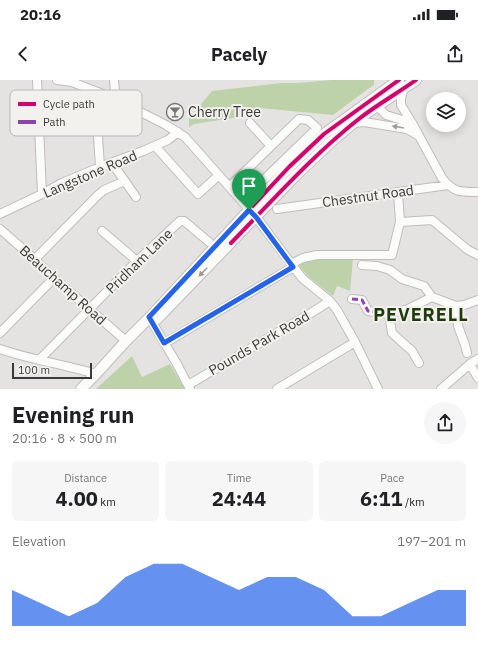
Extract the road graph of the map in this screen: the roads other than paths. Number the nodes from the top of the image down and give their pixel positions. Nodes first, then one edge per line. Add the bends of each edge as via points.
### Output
1 (37, 80) edge
2 (57, 80) edge
3 (114, 80) edge
4 (416, 80) edge
5 (402, 84) edge
6 (37, 90) edge
7 (92, 90) edge
8 (115, 90) edge
9 (374, 103) junction
10 (142, 113) edge
11 (250, 123) dead end
12 (354, 123) junction
13 (412, 123) junction
14 (178, 132) junction
15 (39, 136) edge
16 (98, 136) edge
17 (419, 136) junction
18 (155, 146) junction
19 (270, 146) junction
20 (112, 162) junction
21 (100, 167) junction
22 (219, 175) junction
23 (125, 181) junction
24 (448, 185) junction
25 (230, 186) junction
26 (398, 192) junction
27 (478, 192) edge
28 (42, 194) junction
29 (136, 197) dead end
30 (242, 201) junction
31 (276, 209) dead end
32 (253, 213) junction
33 (0, 214) edge
34 (400, 222) junction
35 (0, 229) edge
36 (102, 231) dead end
37 (209, 242) dead end
38 (478, 255) edge
39 (34, 259) junction
40 (137, 261) junction
41 (362, 265) dead end
42 (292, 266) junction
43 (54, 278) junction
44 (432, 297) junction
45 (352, 299) dead end
46 (478, 300) edge
47 (330, 301) junction
48 (456, 306) junction
49 (90, 309) junction
50 (389, 314) junction
51 (151, 321) junction
52 (0, 333) edge
53 (126, 341) junction
54 (356, 342) junction
55 (164, 343) junction
56 (0, 349) edge
57 (467, 353) dead end
58 (478, 359) edge
59 (39, 360) junction
60 (107, 362) junction
61 (419, 363) dead end
62 (470, 364) junction
63 (96, 374) junction
64 (478, 378) edge
65 (189, 387) edge
66 (375, 388) edge
67 (81, 389) edge
68 (277, 389) edge
69 (441, 389) edge

1 - 6 street
2 - 7 street via 72,82
3 - 8 street
4 - 5 main road
5 - 9 main road
5 - 13 street via 401,105
9 - 12 main road
9 - 13 street via 386,115
9 - 32 main road via 324,134 289,167
10 - 14 street
11 - 19 street
17 -> 12 street via 407,129 364,122
12 - 32 main road
13 - 17 street
14 - 18 street, Langstone Road
14 - 22 street
15 - 28 street
16 - 21 street
17 - 24 street
18 - 20 street, Langstone Road
18 - 22 street via 198,194
19 - 25 street
19 - 30 street via 299,119 308,120 317,128
20 - 21 street, Langstone Road
20 - 23 street
21 - 28 street, Langstone Road
22 - 25 street
23 - 29 street
23 - 39 street via 98,195
24 - 26 street, Chestnut Road
24 - 27 street via 458,191
25 - 30 street
26 - 31 street, Chestnut Road via 286,204
26 - 34 street
28 - 33 street, Langstone Road
30 - 32 street
32 - 42 street
32 - 51 main road
34 - 38 street via 432,220 468,250
34 - 42 street via 392,255 317,255 303,258
35 - 39 street, Beauchamp Road
36 - 40 street
37 - 40 street, Pridham Lane via 184,221 180,221
39 - 43 street, Beauchamp Road
40 - 49 street, Pridham Lane
41 - 44 street via 390,270 402,279 424,286
42 - 47 street via 302,278
42 - 55 street
43 - 49 street, Beauchamp Road
43 - 52 street
44 - 48 street
44 - 50 street
45 - 50 street via 362,300 368,311
46 - 48 street
47 - 54 street
47 - 65 street, Pounds Park Road
48 - 57 street via 458,326
49 - 53 street, Beauchamp Road
49 - 59 street, Pridham Lane
50 - 61 street via 392,334 412,351
51 - 53 main road
51 - 55 street
51 - 60 main road
53 - 60 main road
54 - 66 street
54 - 68 street
55 - 65 street
56 - 59 street
58 - 62 street
59 - 63 street
60 - 63 main road
62 - 64 street
62 - 69 street
63 - 67 main road

